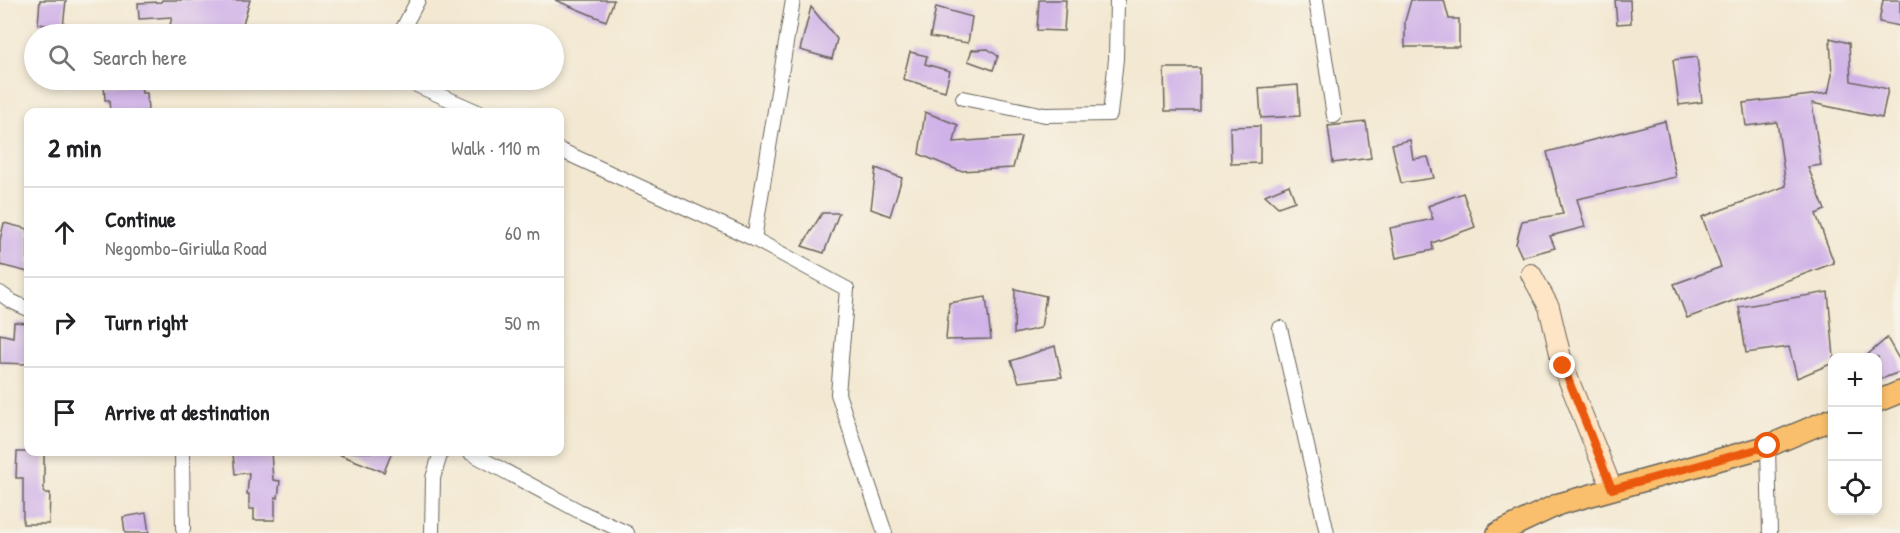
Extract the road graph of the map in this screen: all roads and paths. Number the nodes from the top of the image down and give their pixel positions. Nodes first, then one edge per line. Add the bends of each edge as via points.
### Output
1 (418, 0) edge
2 (793, 0) edge
3 (1117, 0) edge
4 (1316, 0) edge
5 (405, 24) edge
6 (428, 90) edge
7 (963, 98) dead end
8 (469, 108) edge
9 (1334, 116) dead end
10 (564, 152) edge
11 (753, 239) junction
12 (1531, 274) dead end
13 (0, 292) edge
14 (24, 307) edge
15 (1281, 328) dead end
16 (1900, 392) edge
17 (1882, 399) edge
18 (1828, 422) edge
19 (1768, 446) junction
20 (182, 456) edge
21 (440, 456) edge
22 (476, 456) edge
23 (1612, 489) junction
24 (183, 529) dead end
25 (432, 533) edge
26 (627, 533) edge
27 (885, 533) edge
28 (1327, 533) edge
29 (1498, 533) edge
30 (1770, 533) edge

1 - 5 street
2 - 11 street
3 - 7 street via 1110,114 1045,115
4 - 9 street
6 - 8 street
10 - 11 street
11 - 27 street via 847,289 838,394
12 - 23 street via 1549,307 1563,366
13 - 14 street
15 - 28 street
16 - 17 main road
18 - 19 main road
19 - 23 main road
19 - 30 street
20 - 24 street
21 - 25 street via 433,478
22 - 26 street
23 - 29 main road via 1558,504

